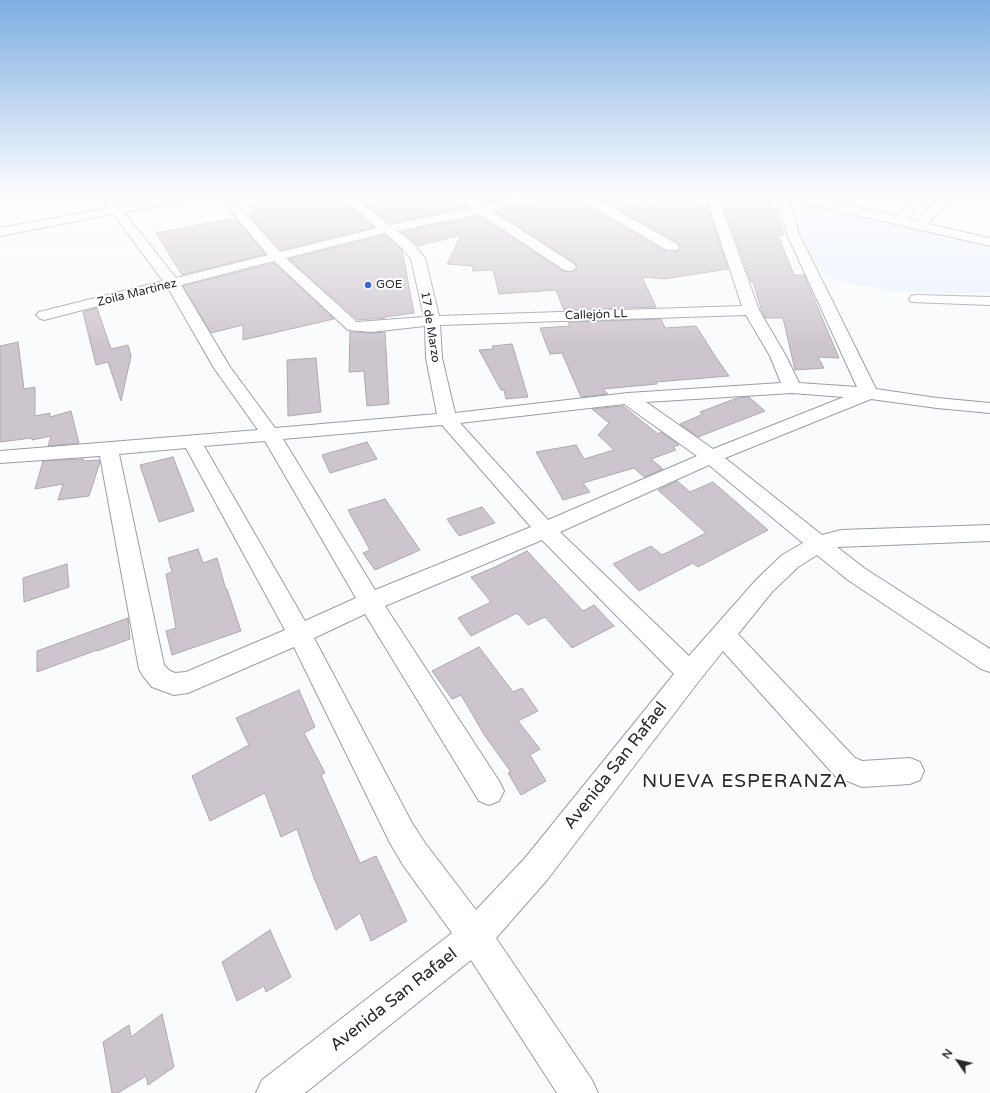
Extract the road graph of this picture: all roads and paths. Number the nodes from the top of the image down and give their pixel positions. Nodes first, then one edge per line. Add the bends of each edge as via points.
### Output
1 (146, 248) edge
2 (268, 248) edge
3 (312, 248) edge
4 (410, 248) edge
5 (540, 248) edge
6 (730, 248) edge
7 (800, 248) edge
8 (276, 257) junction
9 (569, 267) dead end
10 (173, 284) junction
11 (916, 299) dead end
12 (990, 301) edge
13 (751, 310) junction
14 (44, 315) dead end
15 (432, 321) junction
16 (792, 388) junction
17 (869, 393) junction
18 (628, 398) junction
19 (990, 408) edge
20 (446, 419) junction
21 (270, 434) junction
22 (192, 442) junction
23 (108, 449) junction
24 (0, 457) edge
25 (710, 457) junction
26 (545, 530) junction
27 (990, 533) edge
28 (819, 543) junction
29 (370, 602) junction
30 (300, 634) junction
31 (724, 634) junction
32 (990, 662) edge
33 (690, 673) junction
34 (910, 771) dead end
35 (489, 791) dead end
36 (475, 936) junction
37 (275, 1093) edge
38 (579, 1093) edge

1 - 10 street
2 - 8 street
3 - 8 street, Zoila Martinez
4 - 15 street, 17 de Marzo via 418,258
5 - 9 street
6 - 13 street
7 - 17 street
8 - 10 street, Zoila Martinez
8 - 15 street, Callejón LL via 354,327 371,328
10 - 14 street, Zoila Martinez
10 - 21 street via 222,368
11 - 12 street
13 - 15 street, Callejón LL
13 - 16 street via 778,356
15 - 20 street, 17 de Marzo via 434,358
16 - 17 street
16 - 18 street
17 - 19 street
17 - 25 street
18 - 20 street
18 - 25 street
20 - 21 street
20 - 26 street
21 - 22 street
21 - 29 street
22 - 23 street
22 - 30 street
23 - 24 street
23 - 30 street via 152,669 161,679 174,684 188,682
25 - 26 street
25 - 28 street
26 - 29 street
26 - 33 street
27 - 28 street, Avenida San Rafael via 841,538
28 - 31 street, Avenida San Rafael via 790,561 764,586
28 - 32 street via 856,574
29 - 30 street
29 - 35 street
30 - 36 street via 401,834
31 - 33 street, Avenida San Rafael
31 - 34 street via 845,767 862,774
33 - 36 street, Avenida San Rafael via 536,869
36 - 37 street, Avenida San Rafael
36 - 38 street

